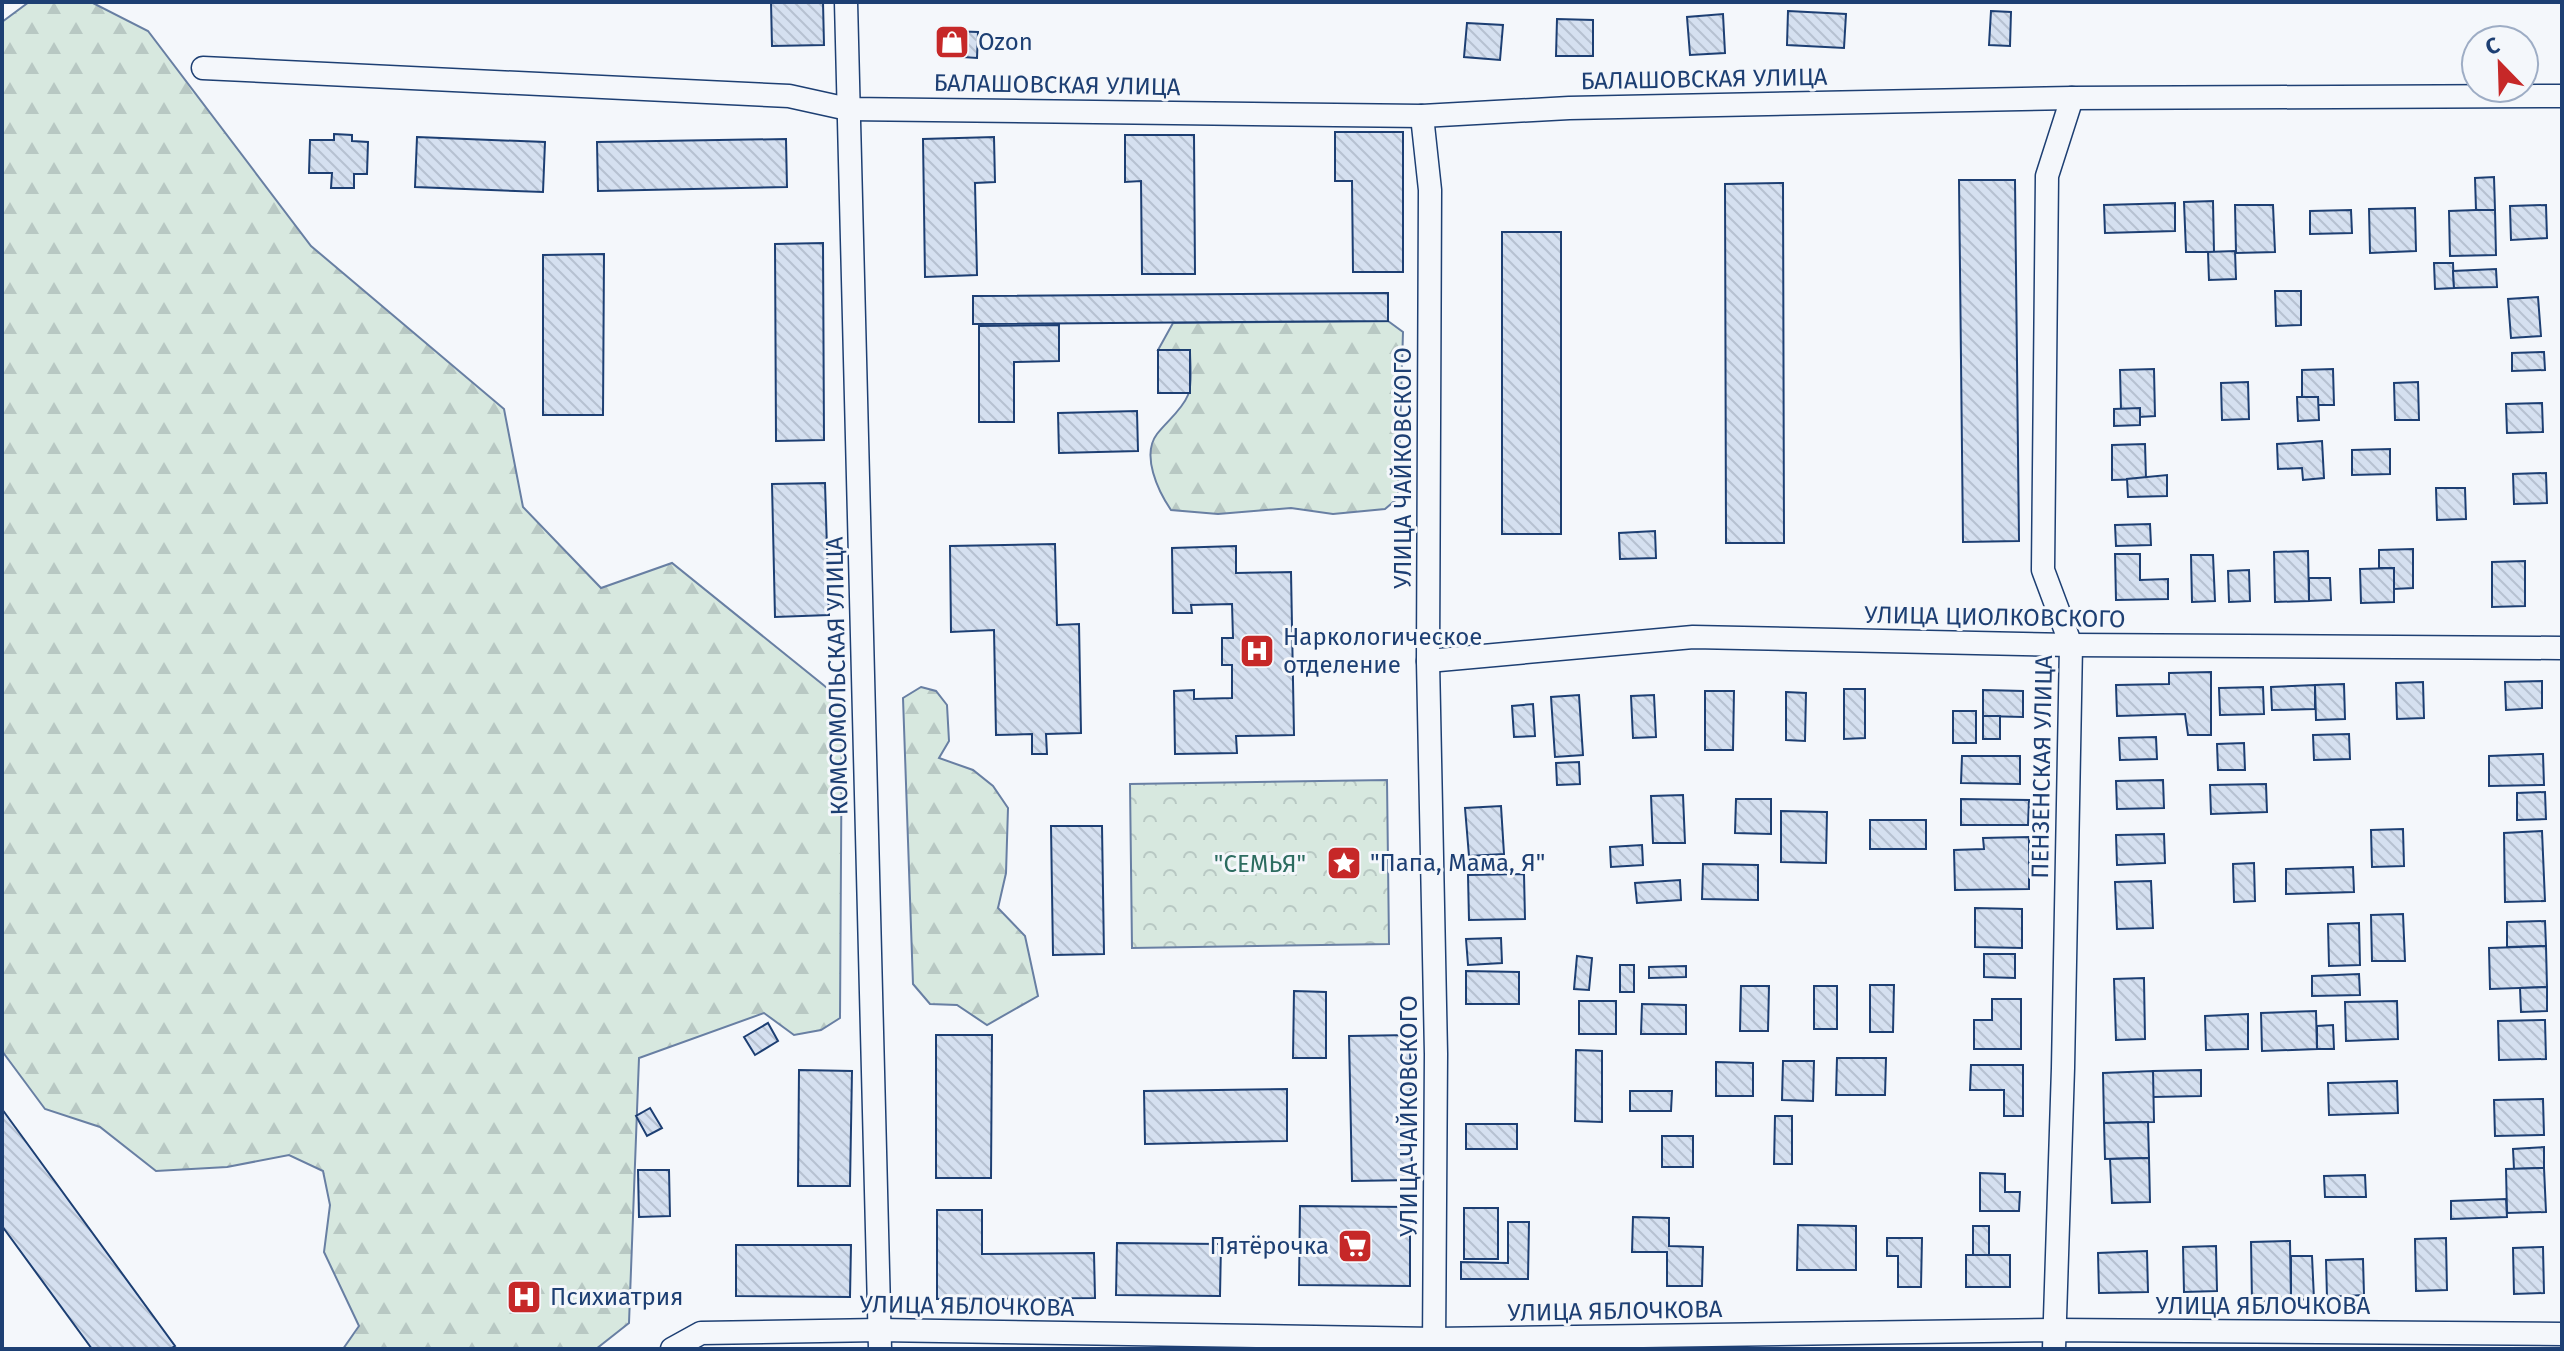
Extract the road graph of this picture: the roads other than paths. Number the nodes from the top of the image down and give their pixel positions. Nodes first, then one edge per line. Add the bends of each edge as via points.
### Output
1 (846, 2) edge
2 (203, 68) dead end
3 (2562, 96) edge
4 (2072, 98) junction
5 (848, 109) junction
6 (1422, 116) junction
7 (2071, 645) junction
8 (2562, 648) edge
9 (1428, 661) junction
10 (2562, 1334) edge
11 (880, 1339) edge
12 (2054, 1340) edge
13 (1434, 1344) edge
14 (672, 1349) edge

1 - 5 street, КОМСОМОЛЬСКАЯ УЛИЦА
2 - 5 street, БАЛАШОВСКАЯ УЛИЦА via 789,96
3 - 4 street, БАЛАШОВСКАЯ УЛИЦА
4 - 6 street, БАЛАШОВСКАЯ УЛИЦА
4 - 7 street, ПЕНЗЕНСКАЯ УЛИЦА via 2047,176 2043,570
5 - 6 street, БАЛАШОВСКАЯ УЛИЦА
5 - 11 street, КОМСОМОЛЬСКАЯ УЛИЦА
6 - 9 street, УЛИЦА ЧАЙКОВСКОГО via 1430,190
7 - 8 street, УЛИЦА ЦИОЛКОВСКОГО
7 - 9 street, УЛИЦА ЦИОЛКОВСКОГО via 1693,637
7 - 12 street, ПЕНЗЕНСКАЯ УЛИЦА
9 - 13 street, УЛИЦА ЧАЙКОВСКОГО via 1436,1054
10 - 12 street, УЛИЦА ЯБЛОЧКОВА
11 - 13 street, УЛИЦА ЯБЛОЧКОВА
11 - 14 street, УЛИЦА ЯБЛОЧКОВА via 701,1333
12 - 13 street, УЛИЦА ЯБЛОЧКОВА

